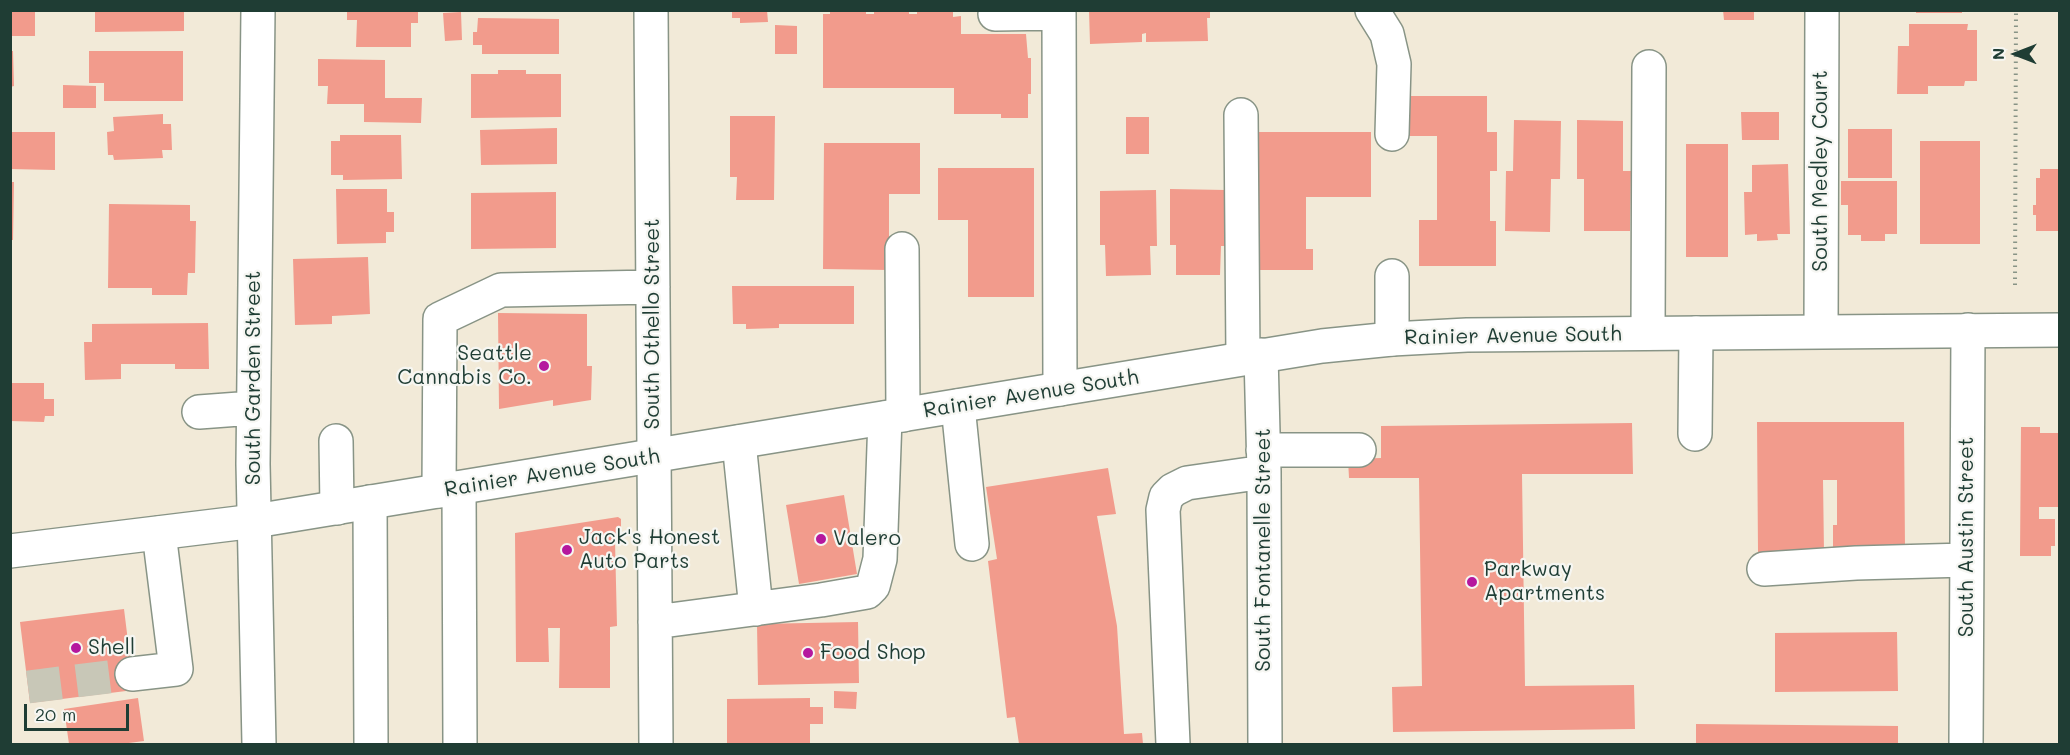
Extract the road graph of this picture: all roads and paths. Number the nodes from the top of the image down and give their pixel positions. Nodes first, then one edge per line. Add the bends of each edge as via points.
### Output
1 (258, 10) edge
2 (651, 10) edge
3 (1372, 10) edge
4 (1822, 10) edge
5 (2016, 10) edge
6 (995, 14) dead end
7 (1649, 67) dead end
8 (1241, 115) dead end
9 (1392, 134) dead end
10 (902, 249) dead end
11 (1392, 276) dead end
12 (2015, 285) dead end
13 (653, 287) junction
14 (1968, 330) junction
15 (2060, 330) edge
16 (1821, 332) junction
17 (1648, 333) junction
18 (1696, 333) junction
19 (1392, 339) junction
20 (1252, 357) junction
21 (1060, 389) junction
22 (958, 406) junction
23 (253, 408) junction
24 (199, 412) dead end
25 (894, 417) junction
26 (1695, 434) dead end
27 (336, 441) dead end
28 (739, 442) junction
29 (1359, 450) dead end
30 (654, 457) junction
31 (1264, 461) junction
32 (449, 490) junction
33 (370, 502) junction
34 (337, 508) junction
35 (255, 521) junction
36 (159, 533) junction
37 (972, 544) dead end
38 (10, 551) edge
39 (1966, 560) junction
40 (1764, 569) dead end
41 (756, 609) junction
42 (656, 622) junction
43 (132, 674) tunnel mouth
44 (259, 744) edge
45 (371, 744) edge
46 (460, 744) edge
47 (656, 744) edge
48 (1173, 744) edge
49 (1265, 744) edge
50 (1966, 744) edge

1 - 23 street, South Garden Street
2 - 13 street, South Othello Street
3 - 9 street via 1387,34 1394,64
4 - 16 street, South Medley Court
5 - 12 path
6 - 21 street via 1059,13
7 - 17 street
8 - 20 street, South Fontanelle Street
10 - 25 street
11 - 19 street
13 - 30 street, South Othello Street
13 - 32 street via 501,290 440,319
14 - 15 street, Rainier Avenue South
14 - 16 street, Rainier Avenue South
14 - 39 street, South Austin Street
16 - 18 street, Rainier Avenue South
17 - 18 street, Rainier Avenue South
17 - 19 street, Rainier Avenue South
18 - 26 street
19 - 20 street, Rainier Avenue South
20 - 21 street, Rainier Avenue South
20 - 31 street, South Fontanelle Street
21 - 22 street, Rainier Avenue South
22 - 25 street, Rainier Avenue South
22 - 37 street
23 - 24 street
23 - 35 street, South Garden Street
25 - 28 street, Rainier Avenue South
25 - 41 street via 880,559 873,586 867,592
27 - 34 street
28 - 30 street, Rainier Avenue South
28 - 41 street
29 - 31 street
30 - 32 street, Rainier Avenue South
30 - 42 street, South Othello Street
31 - 48 street via 1187,483 1166,497 1163,510
31 - 49 street, South Fontanelle Street
32 - 33 street, Rainier Avenue South
32 - 46 street
33 - 34 street, Rainier Avenue South
33 - 45 street
34 - 35 street, Rainier Avenue South
35 - 36 street, Rainier Avenue South
35 - 44 street, South Garden Street
36 - 38 street, Rainier Avenue South
36 - 43 street via 176,669
39 - 40 street
39 - 50 street, South Austin Street
41 - 42 street
42 - 47 street, South Othello Street

